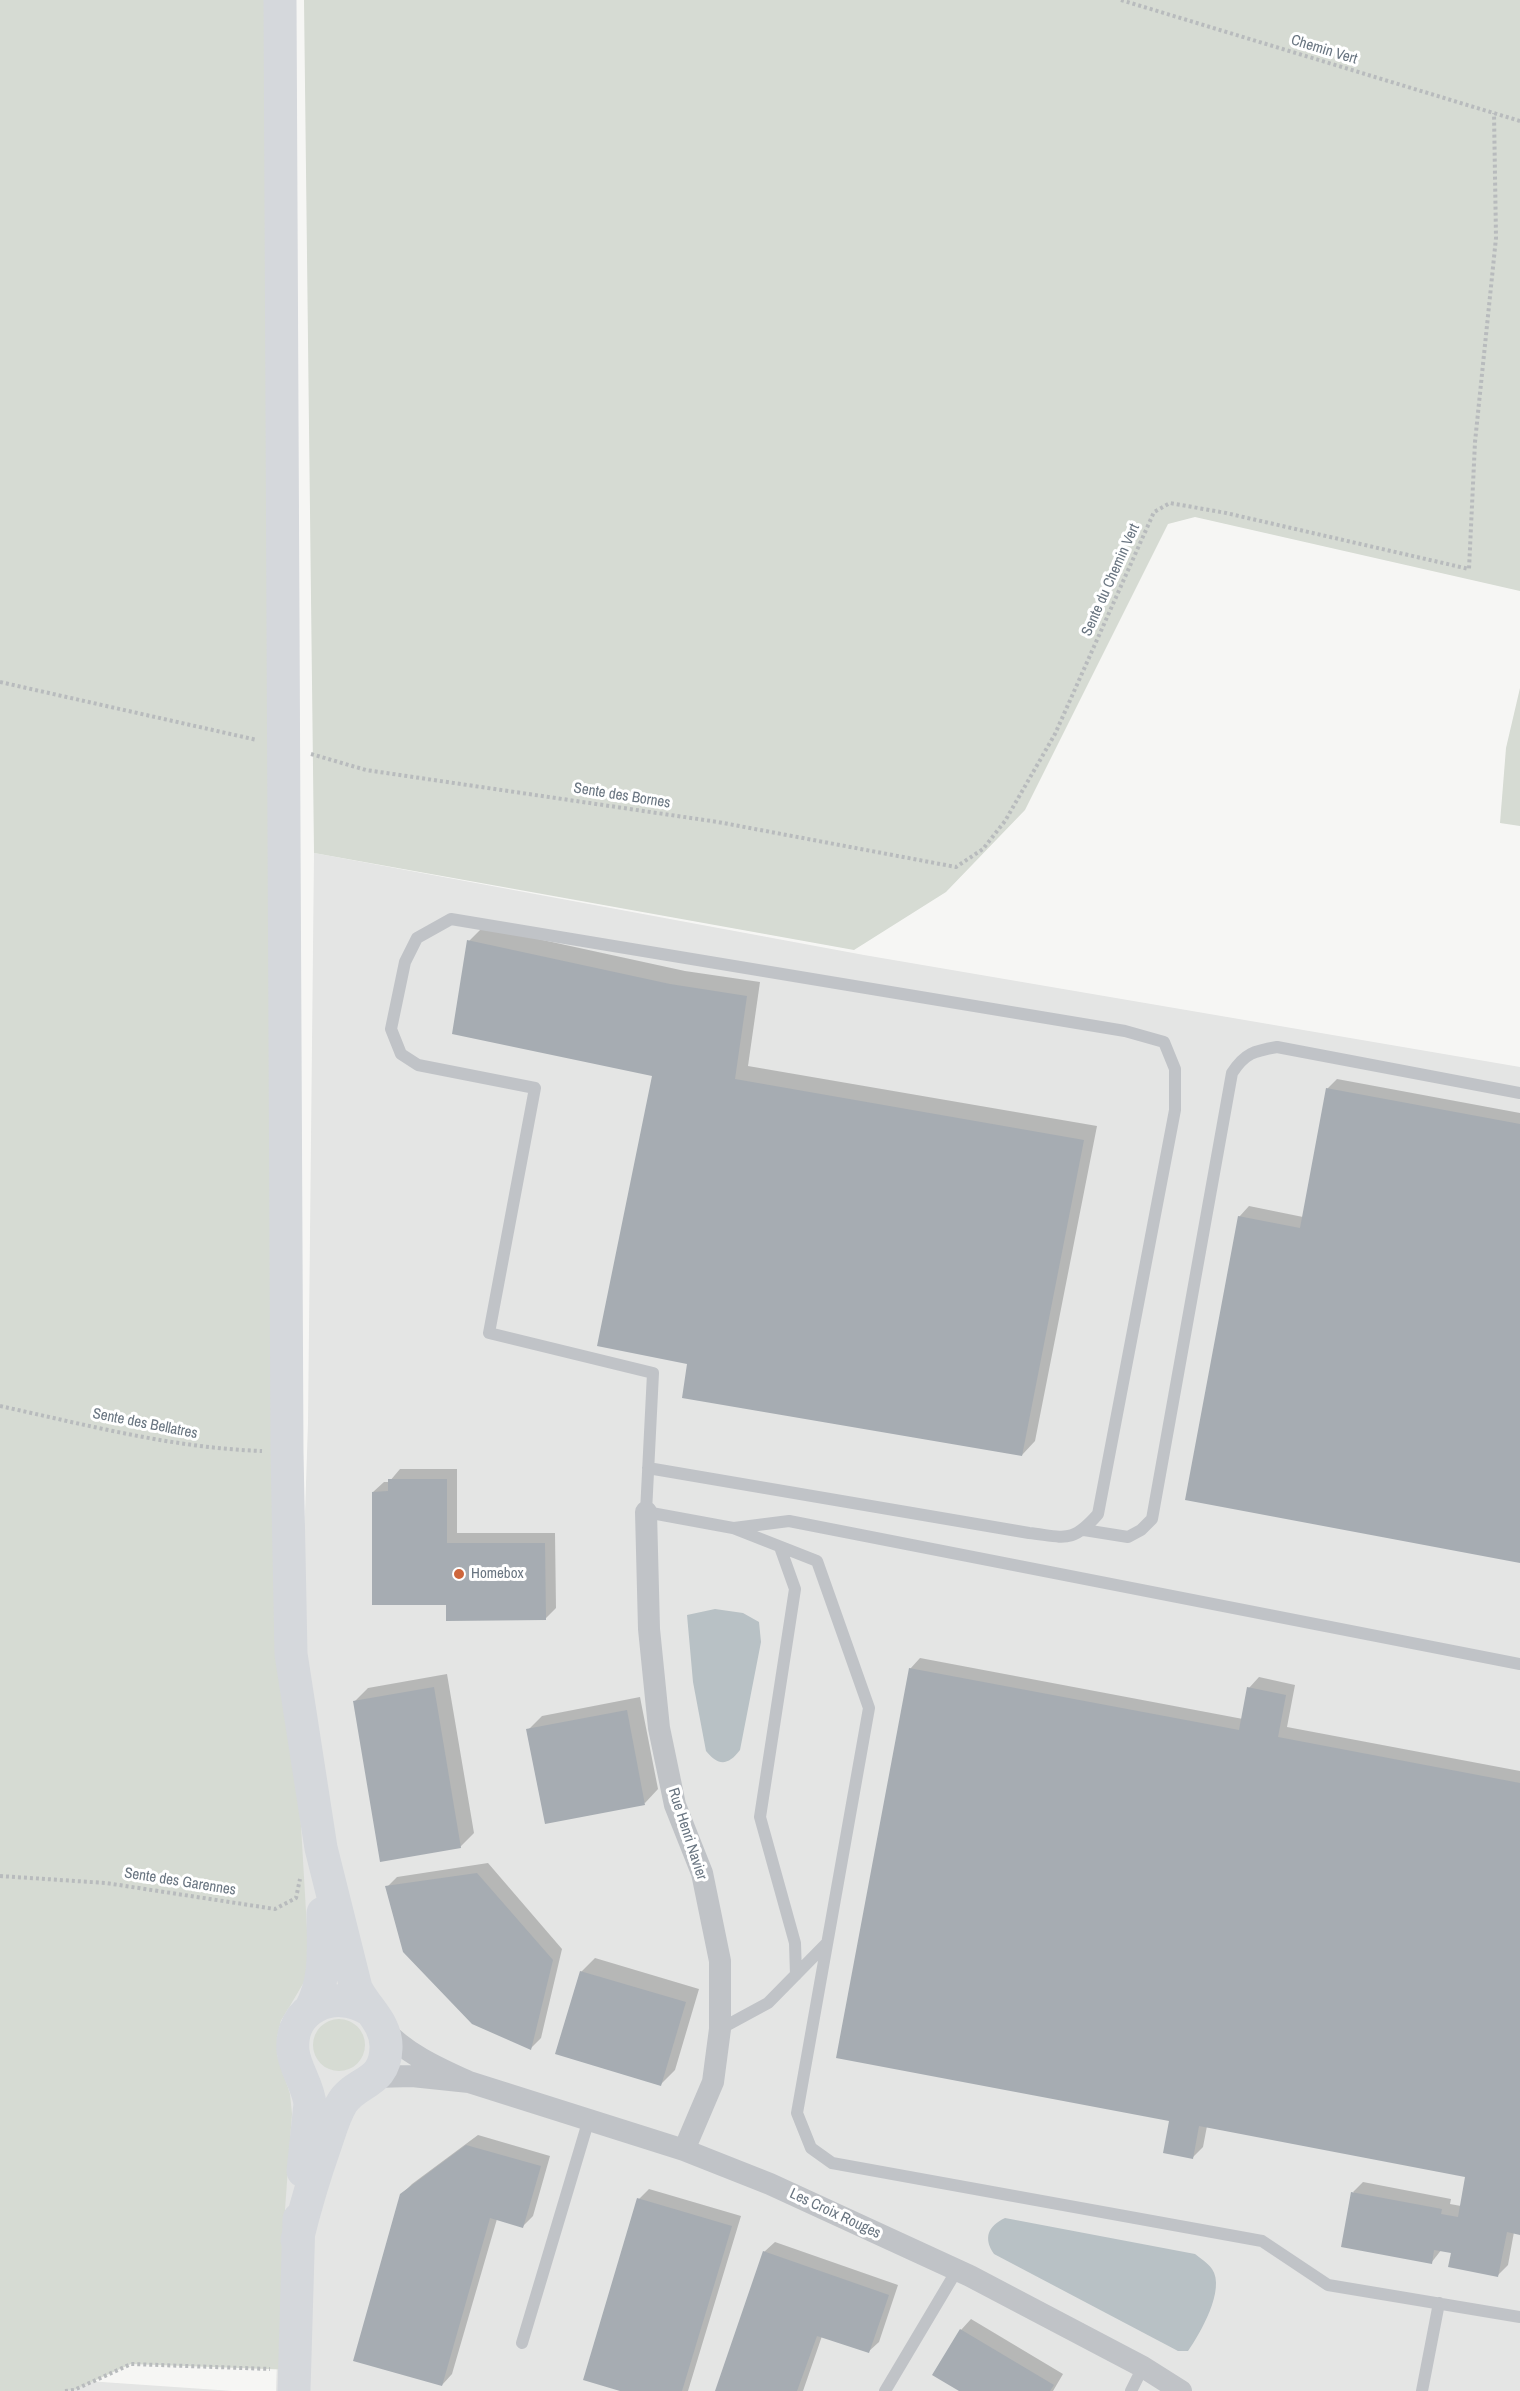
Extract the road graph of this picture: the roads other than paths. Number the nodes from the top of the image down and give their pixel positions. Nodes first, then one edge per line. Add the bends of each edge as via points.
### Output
1 (280, 0) edge
2 (1520, 1094) edge
3 (648, 1468) junction
4 (646, 1512) junction
5 (733, 1528) junction
6 (1084, 1530) junction
7 (780, 1547) junction
8 (1520, 1664) edge
9 (321, 1848) junction
10 (827, 1943) junction
11 (795, 1975) junction
12 (310, 2010) junction
13 (375, 2018) junction
14 (720, 2029) junction
15 (301, 2072) junction
16 (469, 2082) junction
17 (365, 2084) junction
18 (589, 2119) junction
19 (684, 2150) junction
20 (297, 2240) junction
21 (957, 2270) junction
22 (1439, 2303) junction
23 (1520, 2317) edge
24 (522, 2343) dead end
25 (1143, 2367) junction
26 (294, 2380) edge
27 (885, 2391) edge
28 (1131, 2391) edge
29 (1181, 2391) edge
30 (1422, 2391) edge

1 - 9 street via 291,1654
2 - 6 lane via 1277,1047 1258,1050 1241,1059 1232,1073 1152,1519 1128,1537
3 - 4 lane
3 - 6 lane via 1029,1533 1070,1538
3 - 6 lane via 652,1373 489,1333 535,1088 418,1065 401,1054 391,1029 405,962 417,938 451,919 1125,1031 1164,1042 1175,1069 1175,1110 1098,1514
4 - 5 lane
4 - 14 street, Rue Henri Navier via 649,1629 659,1728 675,1805 702,1873 720,1961
5 - 7 lane
5 - 8 lane via 789,1521
7 - 10 lane via 818,1561 869,1708
7 - 11 lane via 795,1589 760,1817 795,1943
9 - 12 street via 323,1970
9 - 13 street via 353,1979
10 - 11 lane
10 - 22 lane via 797,2113 811,2148 832,2163 1262,2241 1328,2285
11 - 14 lane via 768,2003
12 - 13 street via 339,1999 354,2002
12 - 15 street via 294,2035 293,2050
13 - 16 street, Les Croix Rouges via 389,2036 406,2048
13 - 17 street via 386,2049 383,2064
14 - 19 street, Rue Henri Navier via 713,2082
15 - 17 street via 311,2084 325,2091 340,2093
15 - 20 street via 310,2104
16 - 17 street, Les Croix Rouges via 412,2076
16 - 18 street, Les Croix Rouges
17 - 20 street via 346,2098 336,2117
18 - 19 street, Les Croix Rouges
18 - 24 lane
19 - 21 street, Les Croix Rouges via 770,2184
20 - 26 street
21 - 25 street, Les Croix Rouges
21 - 27 lane
22 - 23 lane
22 - 30 lane
25 - 28 lane
25 - 29 street, Les Croix Rouges

